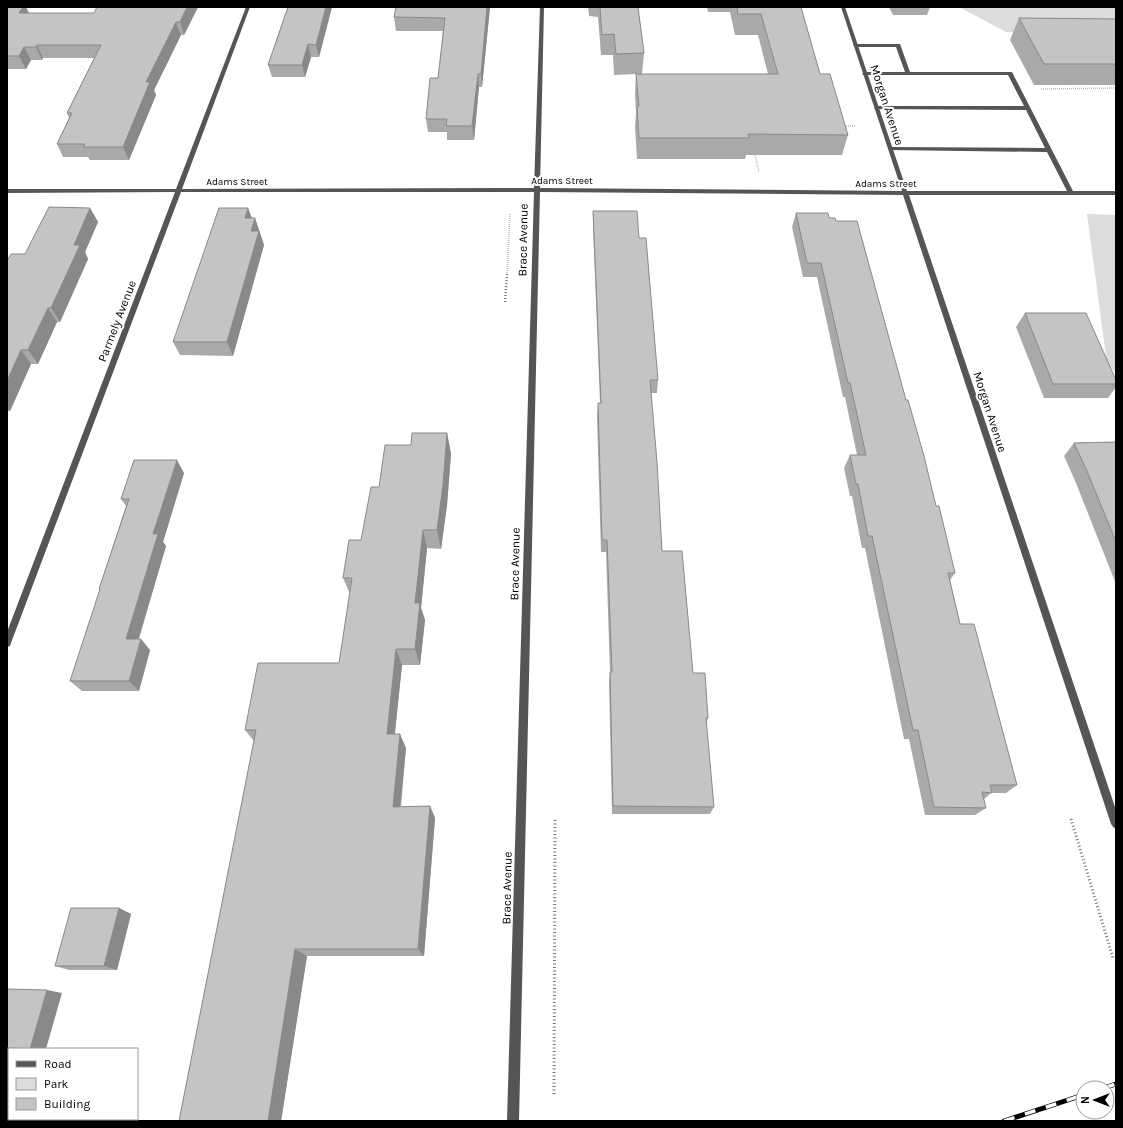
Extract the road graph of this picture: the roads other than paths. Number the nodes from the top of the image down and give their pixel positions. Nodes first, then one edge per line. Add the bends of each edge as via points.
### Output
1 (248, 7) edge
2 (542, 7) edge
3 (843, 7) edge
4 (856, 44) junction
5 (866, 74) junction
6 (908, 74) junction
7 (877, 108) junction
8 (1028, 108) junction
9 (891, 149) junction
10 (1049, 150) junction
11 (537, 190) junction
12 (7, 191) edge
13 (178, 192) junction
14 (905, 193) junction
15 (1071, 193) junction
16 (1116, 193) edge
17 (7, 643) edge
18 (1116, 824) edge
19 (513, 1121) edge

1 - 13 street, Parmely Avenue
2 - 11 street, Brace Avenue
3 - 4 street, Morgan Avenue
4 - 5 street, Morgan Avenue
4 - 6 street via 898,45
5 - 6 street
5 - 7 street, Morgan Avenue
6 - 8 street via 1010,74
7 - 8 street
7 - 9 street, Morgan Avenue
8 - 10 street
9 - 10 street
9 - 14 street, Morgan Avenue
10 - 15 street
11 - 13 street, Adams Street
11 - 14 street, Adams Street
11 - 19 street, Brace Avenue
12 - 13 street, Adams Street
13 - 17 street, Parmely Avenue
14 - 15 street, Adams Street
14 - 18 street, Morgan Avenue
15 - 16 street, Adams Street

